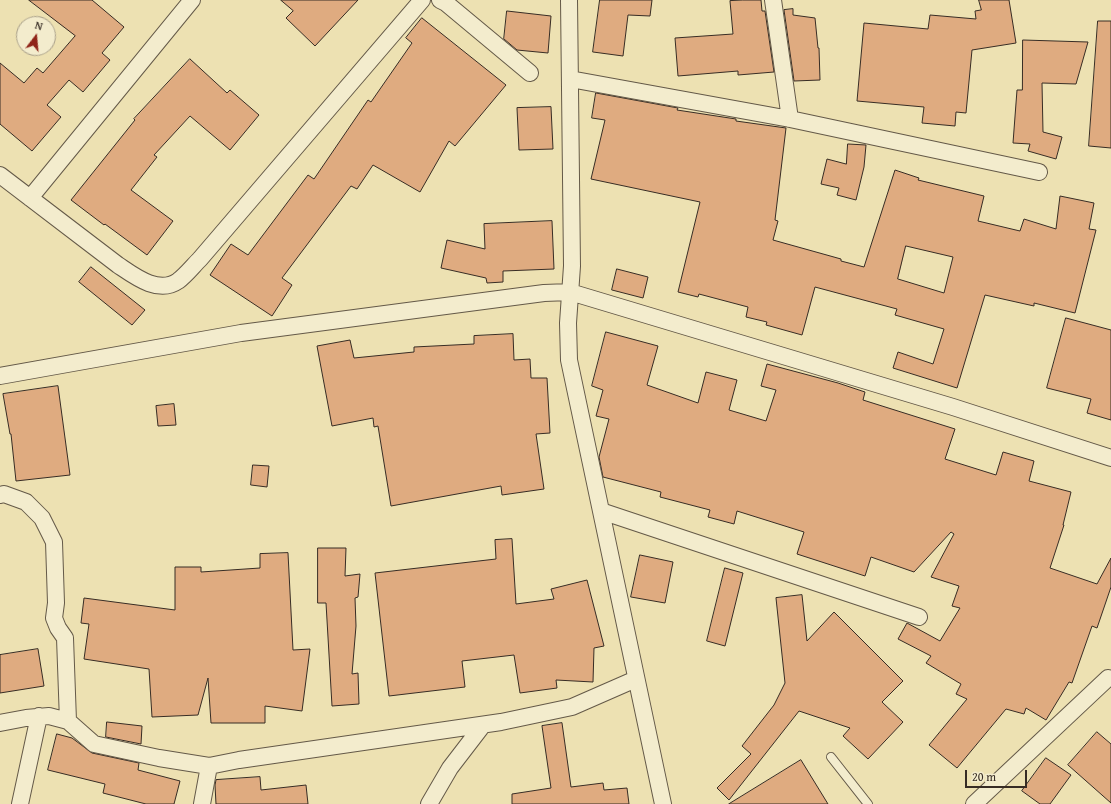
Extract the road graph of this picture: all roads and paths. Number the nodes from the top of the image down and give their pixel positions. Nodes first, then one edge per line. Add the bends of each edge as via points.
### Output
1 (192, 0) edge
2 (422, 0) edge
3 (440, 0) edge
4 (569, 0) edge
5 (773, 0) edge
6 (530, 73) dead end
7 (570, 79) junction
8 (790, 119) junction
9 (1039, 172) dead end
10 (0, 175) edge
11 (30, 198) junction
12 (570, 292) junction
13 (0, 376) edge
14 (1111, 458) edge
15 (0, 495) edge
16 (600, 511) junction
17 (919, 616) dead end
18 (1108, 678) dead end
19 (636, 679) junction
20 (39, 716) junction
21 (68, 721) junction
22 (0, 723) edge
23 (483, 725) junction
24 (831, 757) dead end
25 (209, 766) junction
26 (20, 804) edge
27 (202, 804) edge
28 (429, 804) edge
29 (663, 804) edge
30 (868, 804) edge
31 (974, 804) edge

1 - 11 street
2 - 11 street via 200,259 177,282 165,286 152,285 136,277
3 - 6 street
4 - 7 street
5 - 8 street
7 - 8 street
7 - 12 street
8 - 9 street
10 - 11 street
12 - 13 street via 544,293 241,333
12 - 14 street via 954,407
12 - 16 street via 569,360
15 - 21 street via 4,494 26,502 42,518 54,542 54,618 65,638
16 - 17 street
16 - 19 street
18 - 31 street
19 - 23 street via 572,707
19 - 29 street
20 - 21 street
20 - 22 street
20 - 26 street
21 - 25 street via 94,744
23 - 25 street
23 - 28 street via 450,768
24 - 30 lane
25 - 27 street

